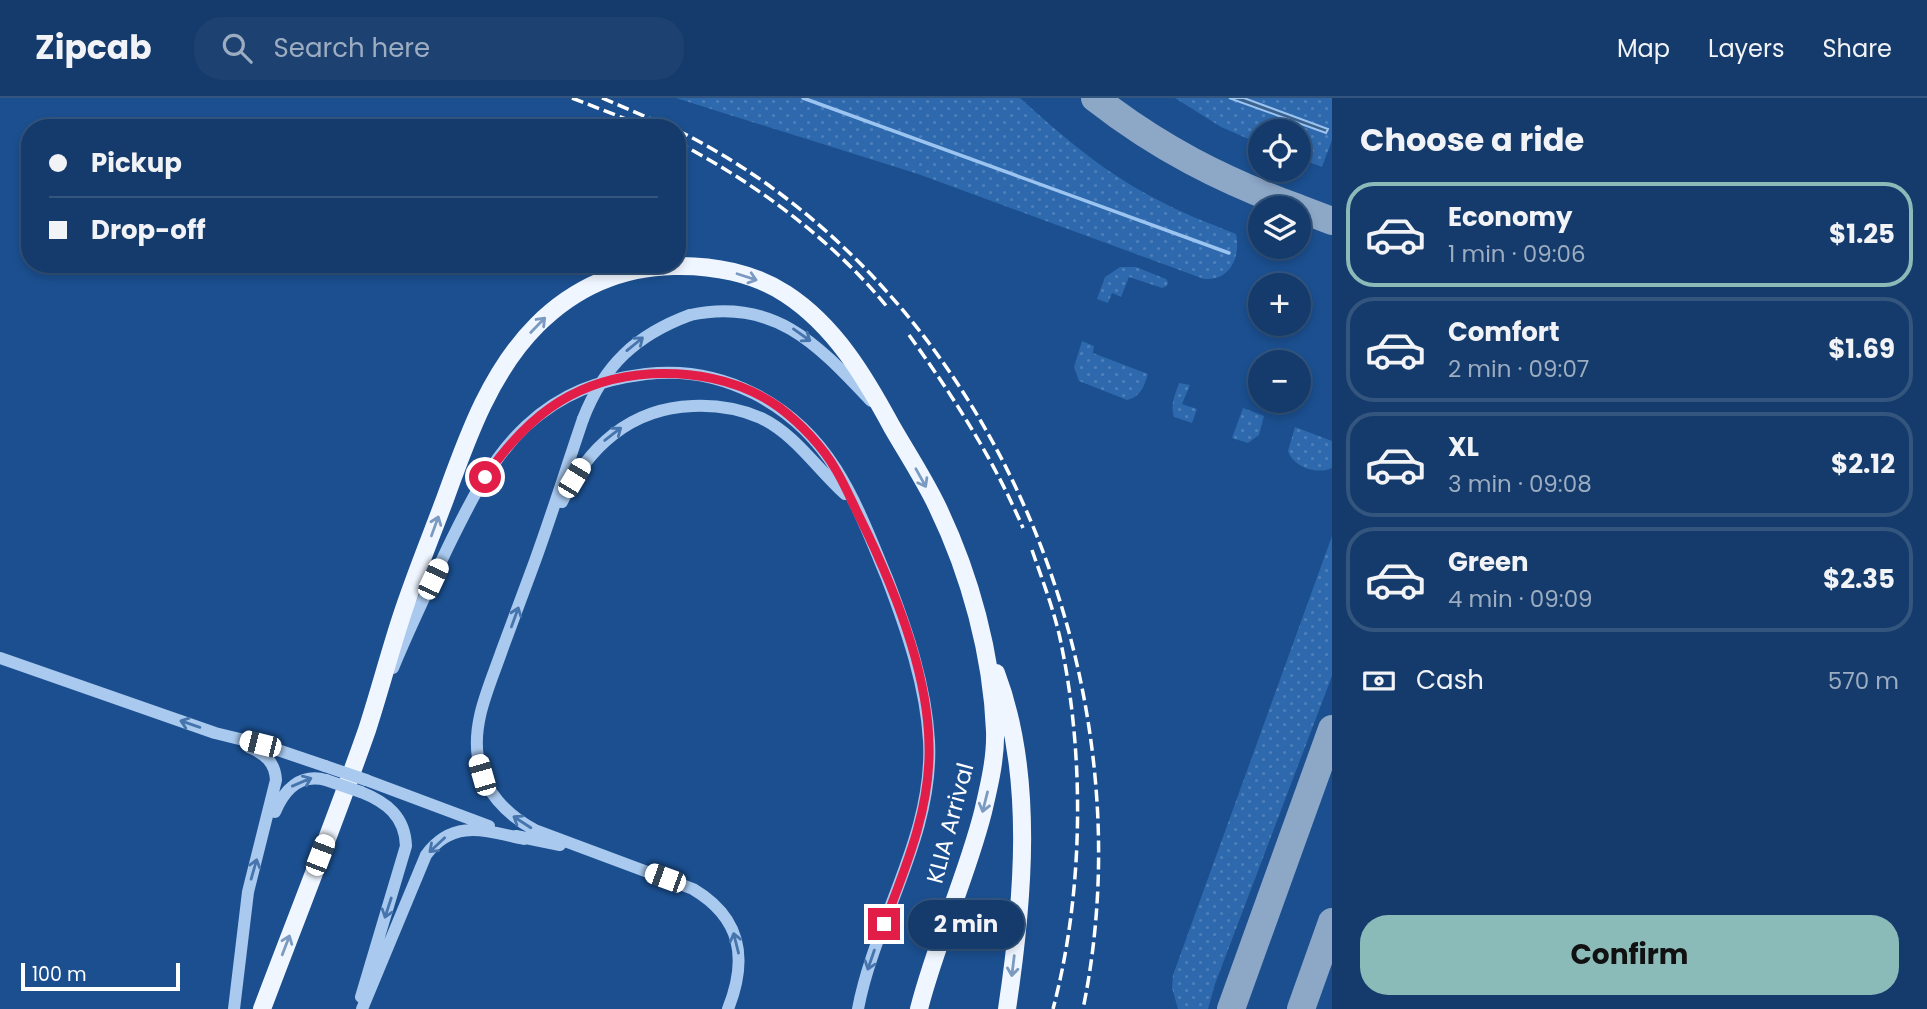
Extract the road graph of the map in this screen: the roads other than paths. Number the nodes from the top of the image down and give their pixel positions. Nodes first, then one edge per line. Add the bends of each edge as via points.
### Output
1 (686, 266) edge
2 (630, 273) edge
3 (888, 418) junction
4 (850, 498) junction
5 (538, 553) junction
6 (985, 646) junction
7 (0, 659) edge
8 (367, 730) junction
9 (215, 733) junction
10 (363, 786) junction
11 (524, 839) junction
12 (262, 842) junction
13 (584, 848) junction
14 (234, 1009) edge
15 (262, 1009) edge
16 (360, 1009) edge
17 (729, 1009) edge
18 (858, 1009) edge
19 (919, 1009) edge
20 (1007, 1009) edge

1 -> 3 main road via 726,270 765,283 807,310 855,364
8 -> 2 main road via 403,613 482,407 517,348 552,310 587,287
5 -> 3 street, bridge via 599,384 641,338 690,315 740,311 783,323 819,348
3 -> 6 main road via 936,506 975,604
5 -> 4 street via 593,451 621,427 665,409 707,405 761,418 808,455
4 - 8 street via 836,469 809,435 780,408 751,391 676,373 617,377 582,389 525,428 485,477 414,620
4 -> 18 street via 905,629 923,695 929,746 918,822
13 -> 5 street via 535,830 513,816 496,800 478,760 477,730 484,700
6 -> 19 main road, KLIA Arrival via 996,734 989,786 972,852
6 -> 20 main road via 1011,720 1018,764 1018,921
9 -> 7 street
15 -> 8 main road
9 - 10 street, bridge via 325,766
9 - 12 street via 261,752 276,771
10 - 11 street
12 -> 10 street, bridge via 277,806 302,779
10 -> 16 street via 392,809 403,827 406,846
11 - 13 street
11 -> 16 street via 470,830 449,835 432,847
14 -> 12 street via 248,892
17 -> 13 street via 740,957 723,913 693,889

